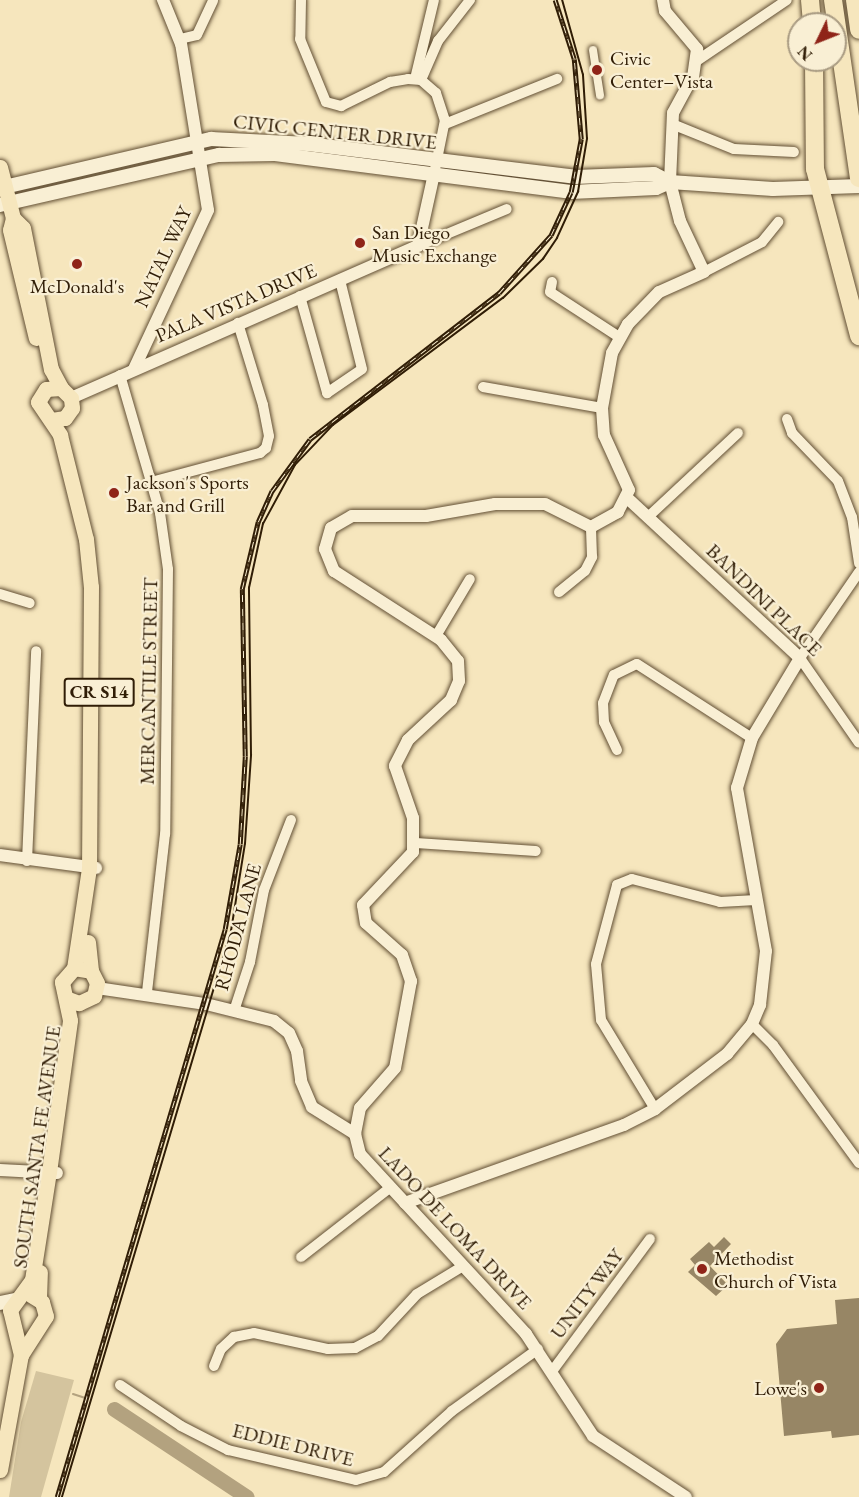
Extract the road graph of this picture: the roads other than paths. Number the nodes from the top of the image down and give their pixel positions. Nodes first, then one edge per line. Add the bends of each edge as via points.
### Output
1 (163, 0) edge
2 (213, 0) edge
3 (302, 0) edge
4 (434, 0) edge
5 (470, 0) edge
6 (663, 0) edge
7 (787, 0) edge
8 (833, 0) edge
9 (855, 0) edge
10 (859, 30) edge
11 (180, 39) junction
12 (593, 50) dead end
13 (698, 60) junction
14 (815, 72) edge
15 (557, 79) dead end
16 (418, 80) junction
17 (600, 95) dead end
18 (445, 124) junction
19 (672, 124) junction
20 (196, 141) junction
21 (794, 152) dead end
22 (200, 159) junction
23 (0, 166) edge
24 (436, 168) junction
25 (859, 178) edge
26 (670, 182) junction
27 (859, 186) edge
28 (3, 188) edge
29 (827, 188) junction
30 (507, 208) dead end
31 (7, 209) edge
32 (778, 222) dead end
33 (418, 246) junction
34 (704, 272) junction
35 (340, 279) junction
36 (552, 282) dead end
37 (300, 296) junction
38 (238, 323) junction
39 (859, 336) edge
40 (619, 337) junction
41 (134, 369) junction
42 (120, 375) junction
43 (483, 387) dead end
44 (60, 392) junction
45 (602, 408) junction
46 (68, 416) junction
47 (788, 419) dead end
48 (52, 420) junction
49 (738, 433) dead end
50 (151, 482) junction
51 (626, 497) junction
52 (648, 517) junction
53 (591, 527) junction
54 (859, 563) edge
55 (859, 572) edge
56 (471, 579) dead end
57 (559, 592) dead end
58 (0, 594) edge
59 (30, 603) dead end
60 (436, 636) junction
61 (36, 651) dead end
62 (800, 658) junction
63 (752, 738) junction
64 (859, 743) edge
65 (617, 750) dead end
66 (291, 820) dead end
67 (416, 843) junction
68 (536, 851) dead end
69 (0, 855) edge
70 (27, 861) junction
71 (92, 868) junction
72 (756, 900) junction
73 (74, 968) junction
74 (91, 971) junction
75 (97, 988) junction
76 (147, 993) junction
77 (68, 999) junction
78 (84, 1003) junction
79 (234, 1011) junction
80 (752, 1024) junction
81 (656, 1109) junction
82 (355, 1134) junction
83 (859, 1163) edge
84 (0, 1170) edge
85 (53, 1173) junction
86 (391, 1187) junction
87 (405, 1203) junction
88 (650, 1239) dead end
89 (301, 1257) dead end
90 (464, 1266) junction
91 (19, 1298) junction
92 (39, 1299) junction
93 (0, 1302) edge
94 (9, 1318) edge
95 (38, 1328) junction
96 (538, 1350) junction
97 (21, 1355) junction
98 (214, 1366) dead end
99 (553, 1370) junction
100 (120, 1385) dead end
101 (0, 1470) edge
102 (686, 1497) edge

1 - 11 street, NATAL WAY
2 - 11 street via 197,35
3 - 16 street via 300,39 326,102 341,106 390,82
4 - 16 street
5 - 16 street via 438,41
6 - 13 street via 665,11 690,36
7 - 13 street
8 - 25 highway
9 - 10 highway
11 - 20 street, NATAL WAY
12 - 17 street via 593,71
13 - 19 street via 675,106
14 - 29 highway
15 - 18 street
16 - 18 street via 442,101
18 - 24 street
19 - 21 street via 734,149
19 - 26 street
20 - 22 street, NATAL WAY
20 - 24 main road, CIVIC CENTER DRIVE via 308,144
20 - 28 main road, CIVIC CENTER DRIVE
22 - 24 main road, CIVIC CENTER DRIVE via 275,154
22 - 31 main road, CIVIC CENTER DRIVE
22 - 41 street, NATAL WAY via 208,210
23 - 28 main road, SOUTH SANTA FE AVENUE / CR S14
24 - 26 main road, CIVIC CENTER DRIVE via 575,177 654,174
24 - 33 street
26 - 29 main road, CIVIC CENTER DRIVE
26 - 34 street via 680,221
27 - 29 main road, CIVIC CENTER DRIVE
28 - 31 main road, SOUTH SANTA FE AVENUE / CR S14
29 - 39 highway
30 - 33 street, PALA VISTA DRIVE
31 - 44 main road, SOUTH SANTA FE AVENUE / CR S14 via 22,228 51,369
32 - 34 street via 762,242
33 - 35 street, PALA VISTA DRIVE
34 - 40 street via 659,292
35 - 37 street, PALA VISTA DRIVE
35 - 37 street via 363,369 327,393
36 - 40 street via 550,292
37 - 38 street, PALA VISTA DRIVE
38 - 41 street, PALA VISTA DRIVE
38 - 50 street via 263,405 269,436 266,448
40 - 45 street
41 - 42 street, PALA VISTA DRIVE
42 - 44 street, PALA VISTA DRIVE
42 - 50 street, MERCANTILE STREET
43 - 45 street
44 - 46 main road, SOUTH SANTA FE AVENUE / CR S14
44 - 48 main road, SOUTH SANTA FE AVENUE / CR S14 via 39,406
45 - 51 street via 604,435 626,477
46 - 48 main road
46 - 71 main road, SOUTH SANTA FE AVENUE / CR S14 via 66,427 98,577
47 - 54 street via 792,433 838,481 852,517
48 - 71 main road, SOUTH SANTA FE AVENUE / CR S14 via 79,507 91,569
49 - 52 street
50 - 76 street, MERCANTILE STREET via 168,569 165,834
51 - 52 street, BANDINI PLACE
51 - 53 street via 608,521
52 - 62 street, BANDINI PLACE
53 - 57 street via 592,557 585,571
53 - 60 street via 545,504 495,504 426,516 352,516 332,528 326,549 334,571
55 - 62 street
56 - 60 street
58 - 59 street
60 - 67 street via 458,661 456,690 436,717 408,740 396,766
61 - 70 street
62 - 63 street
62 - 64 street, BANDINI PLACE
63 - 65 street via 637,664 614,675 603,703 604,722
63 - 72 street via 737,788
66 - 79 street, RHODA LANE via 264,890 250,962
67 - 68 street
67 - 82 street via 407,860 363,905 366,923 402,955 411,981 395,1068 360,1108
69 - 70 street
70 - 71 street
71 - 73 main road, SOUTH SANTA FE AVENUE / CR S14
71 - 74 main road, SOUTH SANTA FE AVENUE / CR S14 via 87,945
72 - 80 street via 767,970
72 - 81 street via 720,903 633,879 617,885 596,964 601,1020
73 - 74 main road
73 - 77 main road, SOUTH SANTA FE AVENUE / CR S14 via 62,982
74 - 75 main road, SOUTH SANTA FE AVENUE / CR S14
75 - 76 street
75 - 78 main road, SOUTH SANTA FE AVENUE / CR S14
76 - 79 street
77 - 78 main road, SOUTH SANTA FE AVENUE
77 - 85 main road, SOUTH SANTA FE AVENUE / CR S14 via 70,1020
78 - 85 main road, SOUTH SANTA FE AVENUE / CR S14 via 77,1016
79 - 82 street via 274,1022 288,1033 312,1107
80 - 81 street via 727,1054
80 - 83 street via 773,1045
81 - 87 street via 624,1125
82 - 86 street, LADO DE LOMA DRIVE via 360,1154
84 - 85 street
85 - 91 main road, SOUTH SANTA FE AVENUE / CR S14 via 32,1280
85 - 92 main road, SOUTH SANTA FE AVENUE / CR S14
86 - 87 street, LADO DE LOMA DRIVE
86 - 89 street
87 - 90 street, LADO DE LOMA DRIVE
88 - 99 street, UNITY WAY
90 - 96 street, LADO DE LOMA DRIVE
90 - 98 street via 417,1294 378,1336 355,1348 328,1349 254,1333 234,1337 221,1350
91 - 92 main road, SOUTH SANTA FE AVENUE
91 - 93 main road
91 - 94 main road, SOUTH SANTA FE AVENUE / CR S14
92 - 95 main road, SOUTH SANTA FE AVENUE / CR S14 via 46,1313
94 - 95 main road via 27,1331
94 - 97 main road, SOUTH SANTA FE AVENUE / CR S14
95 - 97 main road, SOUTH SANTA FE AVENUE / CR S14
96 - 99 street, LADO DE LOMA DRIVE
96 - 100 street, EDDIE DRIVE via 452,1411 384,1472 356,1480 228,1450 181,1426
97 - 101 main road, SOUTH SANTA FE AVENUE / CR S14
99 - 102 street, LADO DE LOMA DRIVE via 593,1436

